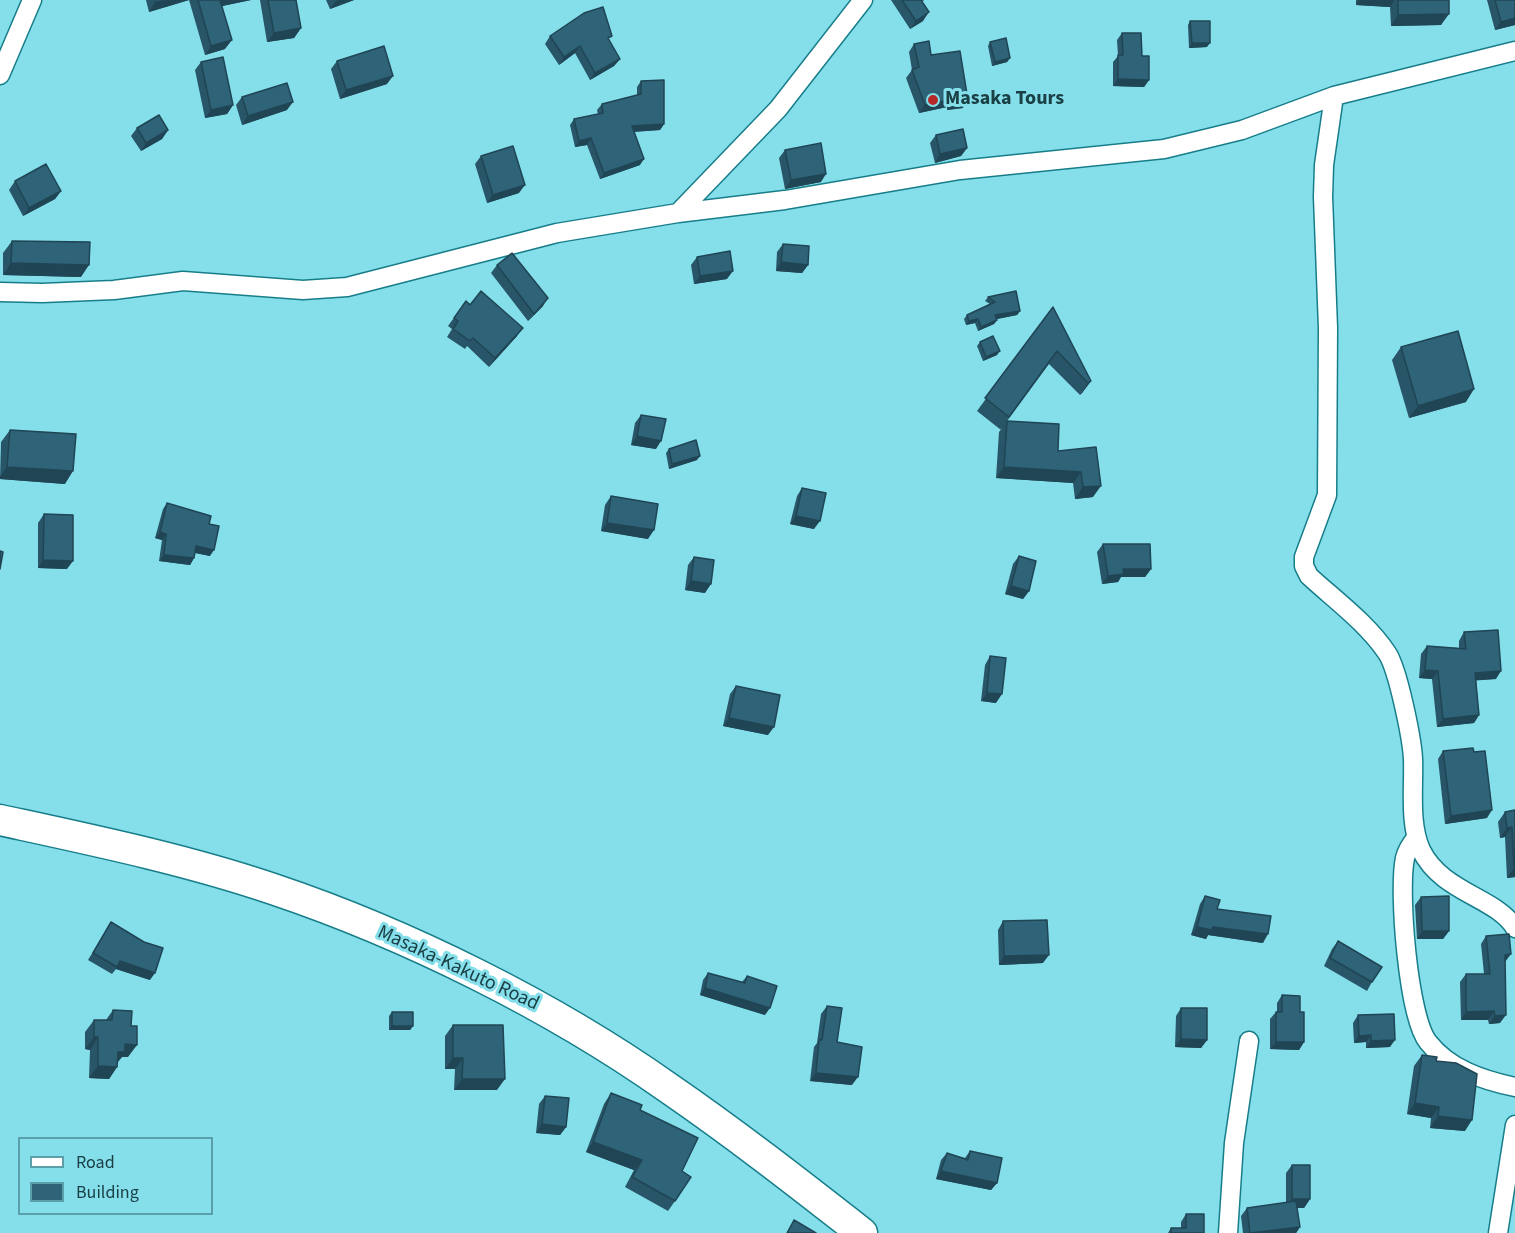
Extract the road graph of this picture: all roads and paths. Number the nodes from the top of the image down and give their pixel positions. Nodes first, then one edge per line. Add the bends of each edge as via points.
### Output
1 (32, 0) edge
2 (863, 0) edge
3 (1515, 51) edge
4 (0, 75) edge
5 (1334, 96) junction
6 (678, 213) junction
7 (0, 292) edge
8 (0, 820) edge
9 (1416, 838) junction
10 (1514, 923) edge
11 (1249, 1041) dead end
12 (1515, 1087) edge
13 (1515, 1125) edge
14 (862, 1233) edge
15 (1228, 1233) edge
16 (1498, 1233) edge

1 - 4 street
2 - 6 street via 778,109
3 - 5 street
5 - 6 street via 1242,130 1164,149 960,170 785,200
5 - 9 street via 1323,197 1328,328 1327,495 1304,566 1309,576 1371,634 1391,660 1412,741
6 - 7 street via 557,232 346,287 303,290 183,281 114,290
8 - 14 highway, Masaka-Kakuto Road via 162,856 273,889 347,917 479,977 535,1004 667,1087
9 - 10 street via 1439,874
9 - 12 street via 1405,859 1403,913 1406,961 1425,1039 1454,1066 1491,1082
11 - 15 street via 1234,1143
13 - 16 street

